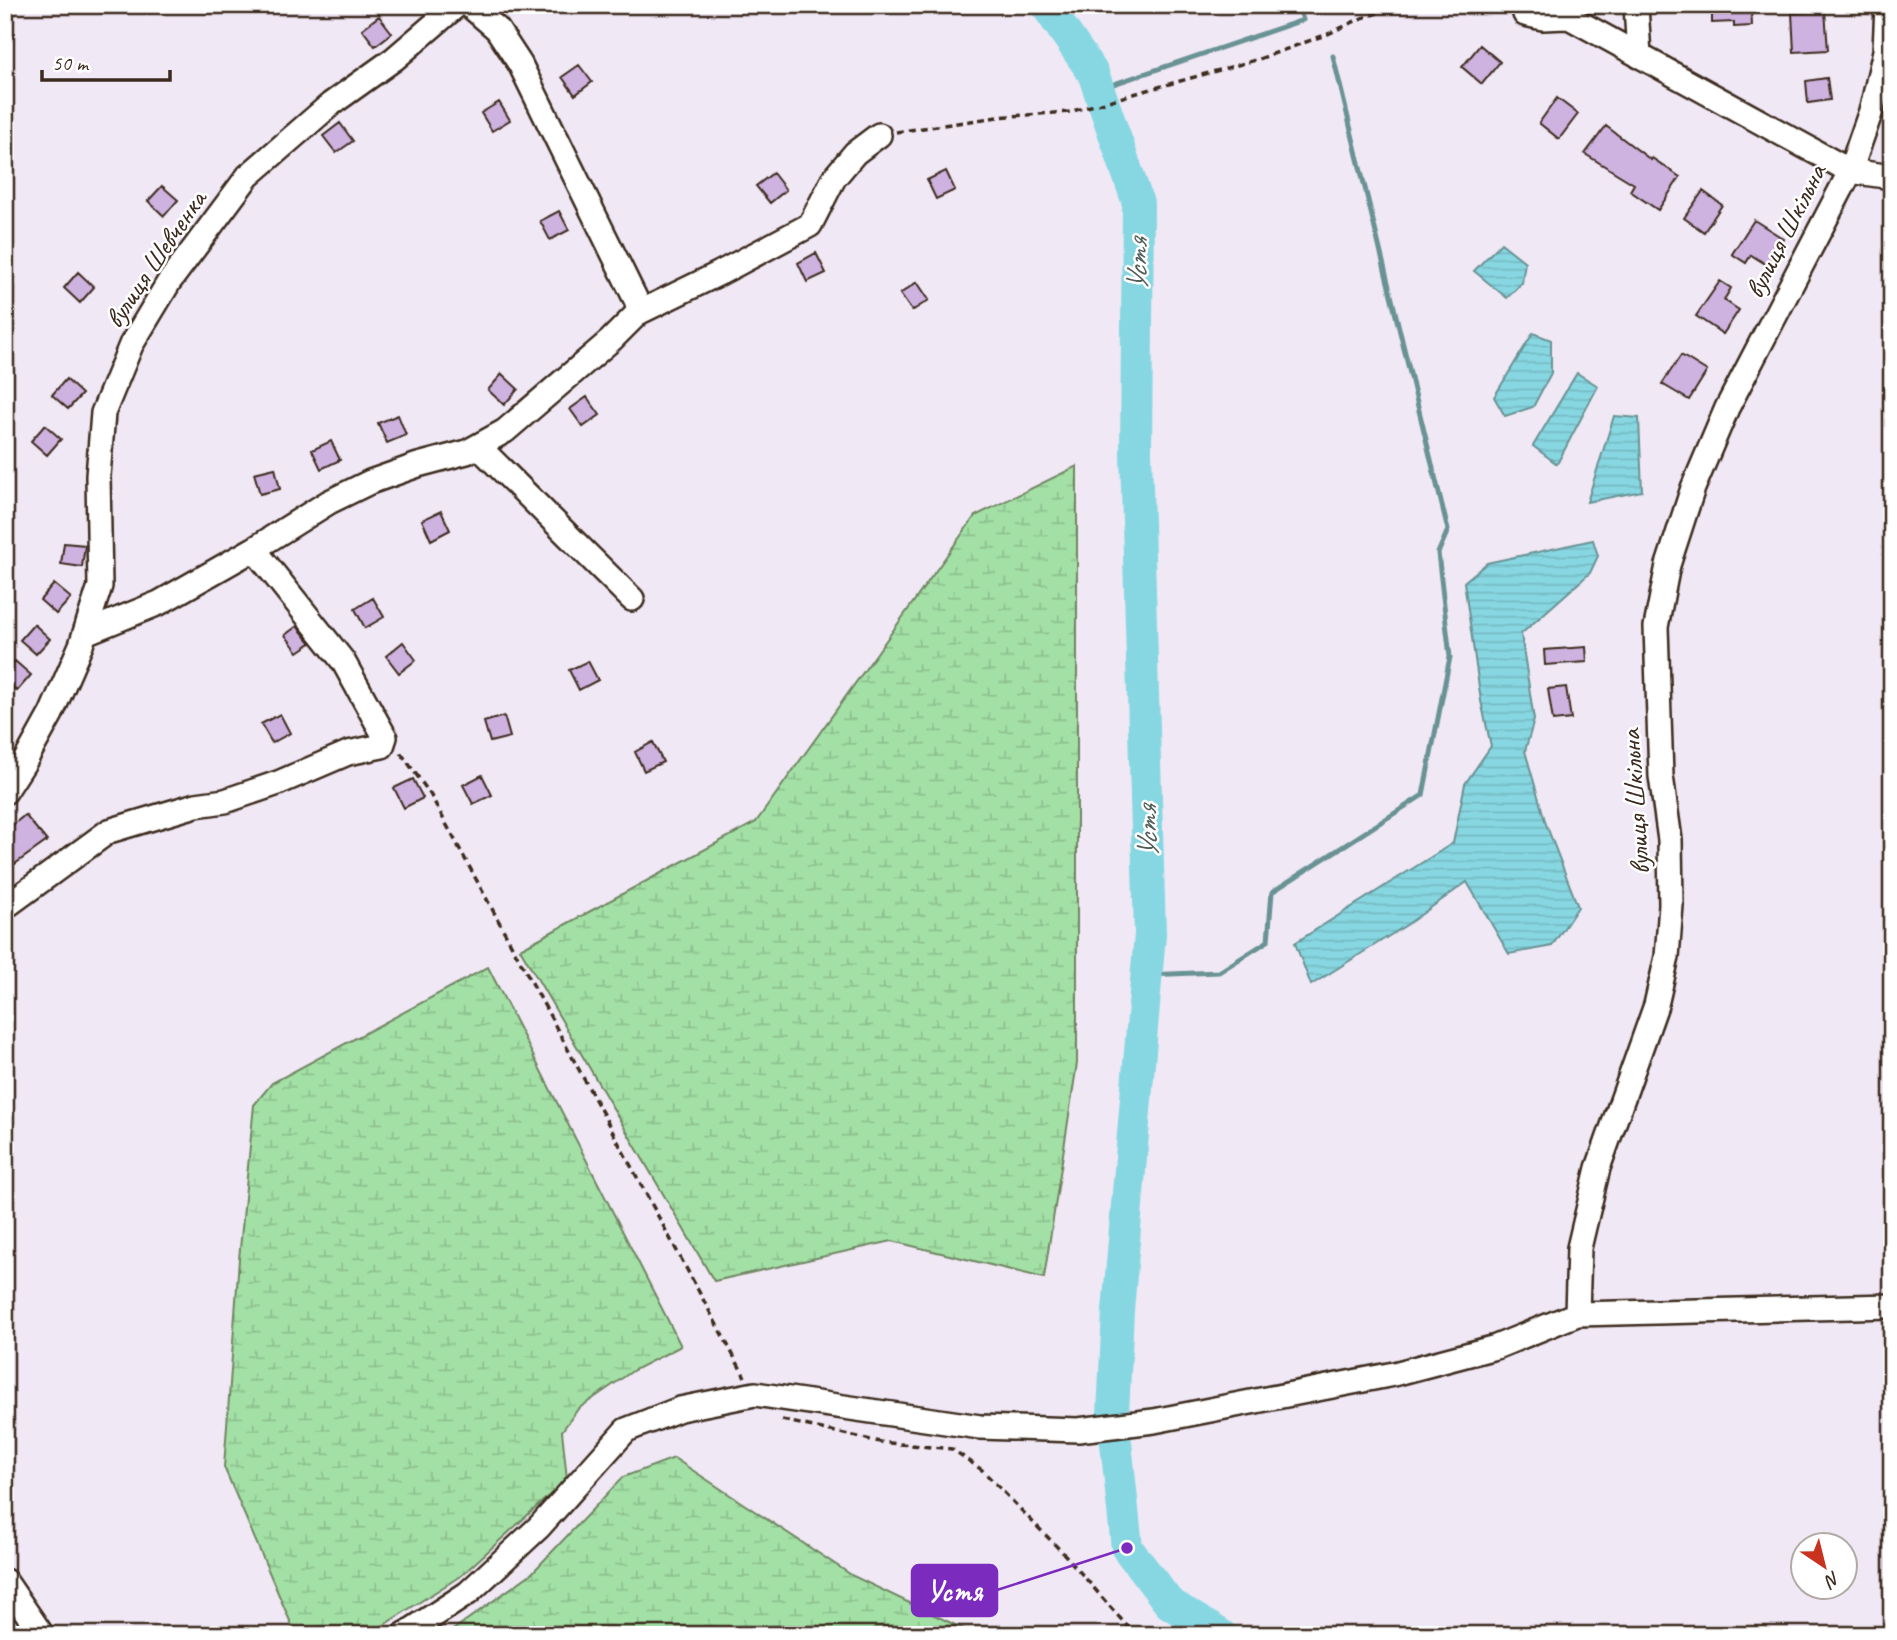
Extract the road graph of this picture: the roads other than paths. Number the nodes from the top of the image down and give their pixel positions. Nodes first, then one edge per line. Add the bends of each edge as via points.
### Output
1 (457, 5) edge
2 (469, 5) edge
3 (1636, 5) edge
4 (1887, 5) edge
5 (1557, 11) edge
6 (1525, 14) dead end
7 (1639, 56) junction
8 (879, 135) road end
9 (1850, 171) junction
10 (1892, 177) edge
11 (638, 313) junction
12 (478, 446) junction
13 (254, 549) junction
14 (632, 599) dead end
15 (85, 633) junction
16 (5, 792) edge
17 (5, 907) edge
18 (1892, 1306) edge
19 (1577, 1314) junction
20 (5, 1581) edge
21 (42, 1635) edge
22 (404, 1635) edge

1 - 15 street, вулиця Шевченка via 248,176 169,282 131,345 103,413 98,475 100,586
2 - 11 street via 496,29 520,64 637,302
3 - 7 street
4 - 9 street, вулиця Шкільна via 1885,51
5 - 6 street via 1544,18
5 - 7 street
7 - 9 street
8 - 11 street via 855,153 834,178 810,225
9 - 10 street
9 - 19 street, вулиця Шкільна via 1727,408 1693,488 1668,565 1656,627 1661,776 1670,840 1667,957 1656,1005 1595,1181 1579,1248
11 - 12 street via 505,431
12 - 13 street via 370,482
12 - 14 street
13 - 15 street via 159,603
13 - 17 street via 343,661 384,737 382,746 348,753 225,801 109,831
15 - 16 street, вулиця Шевченка via 51,714
18 - 19 street
19 - 22 street via 1496,1347 1394,1374 1078,1430 980,1427 755,1394 680,1409 626,1430 539,1527 468,1593
20 - 21 street

